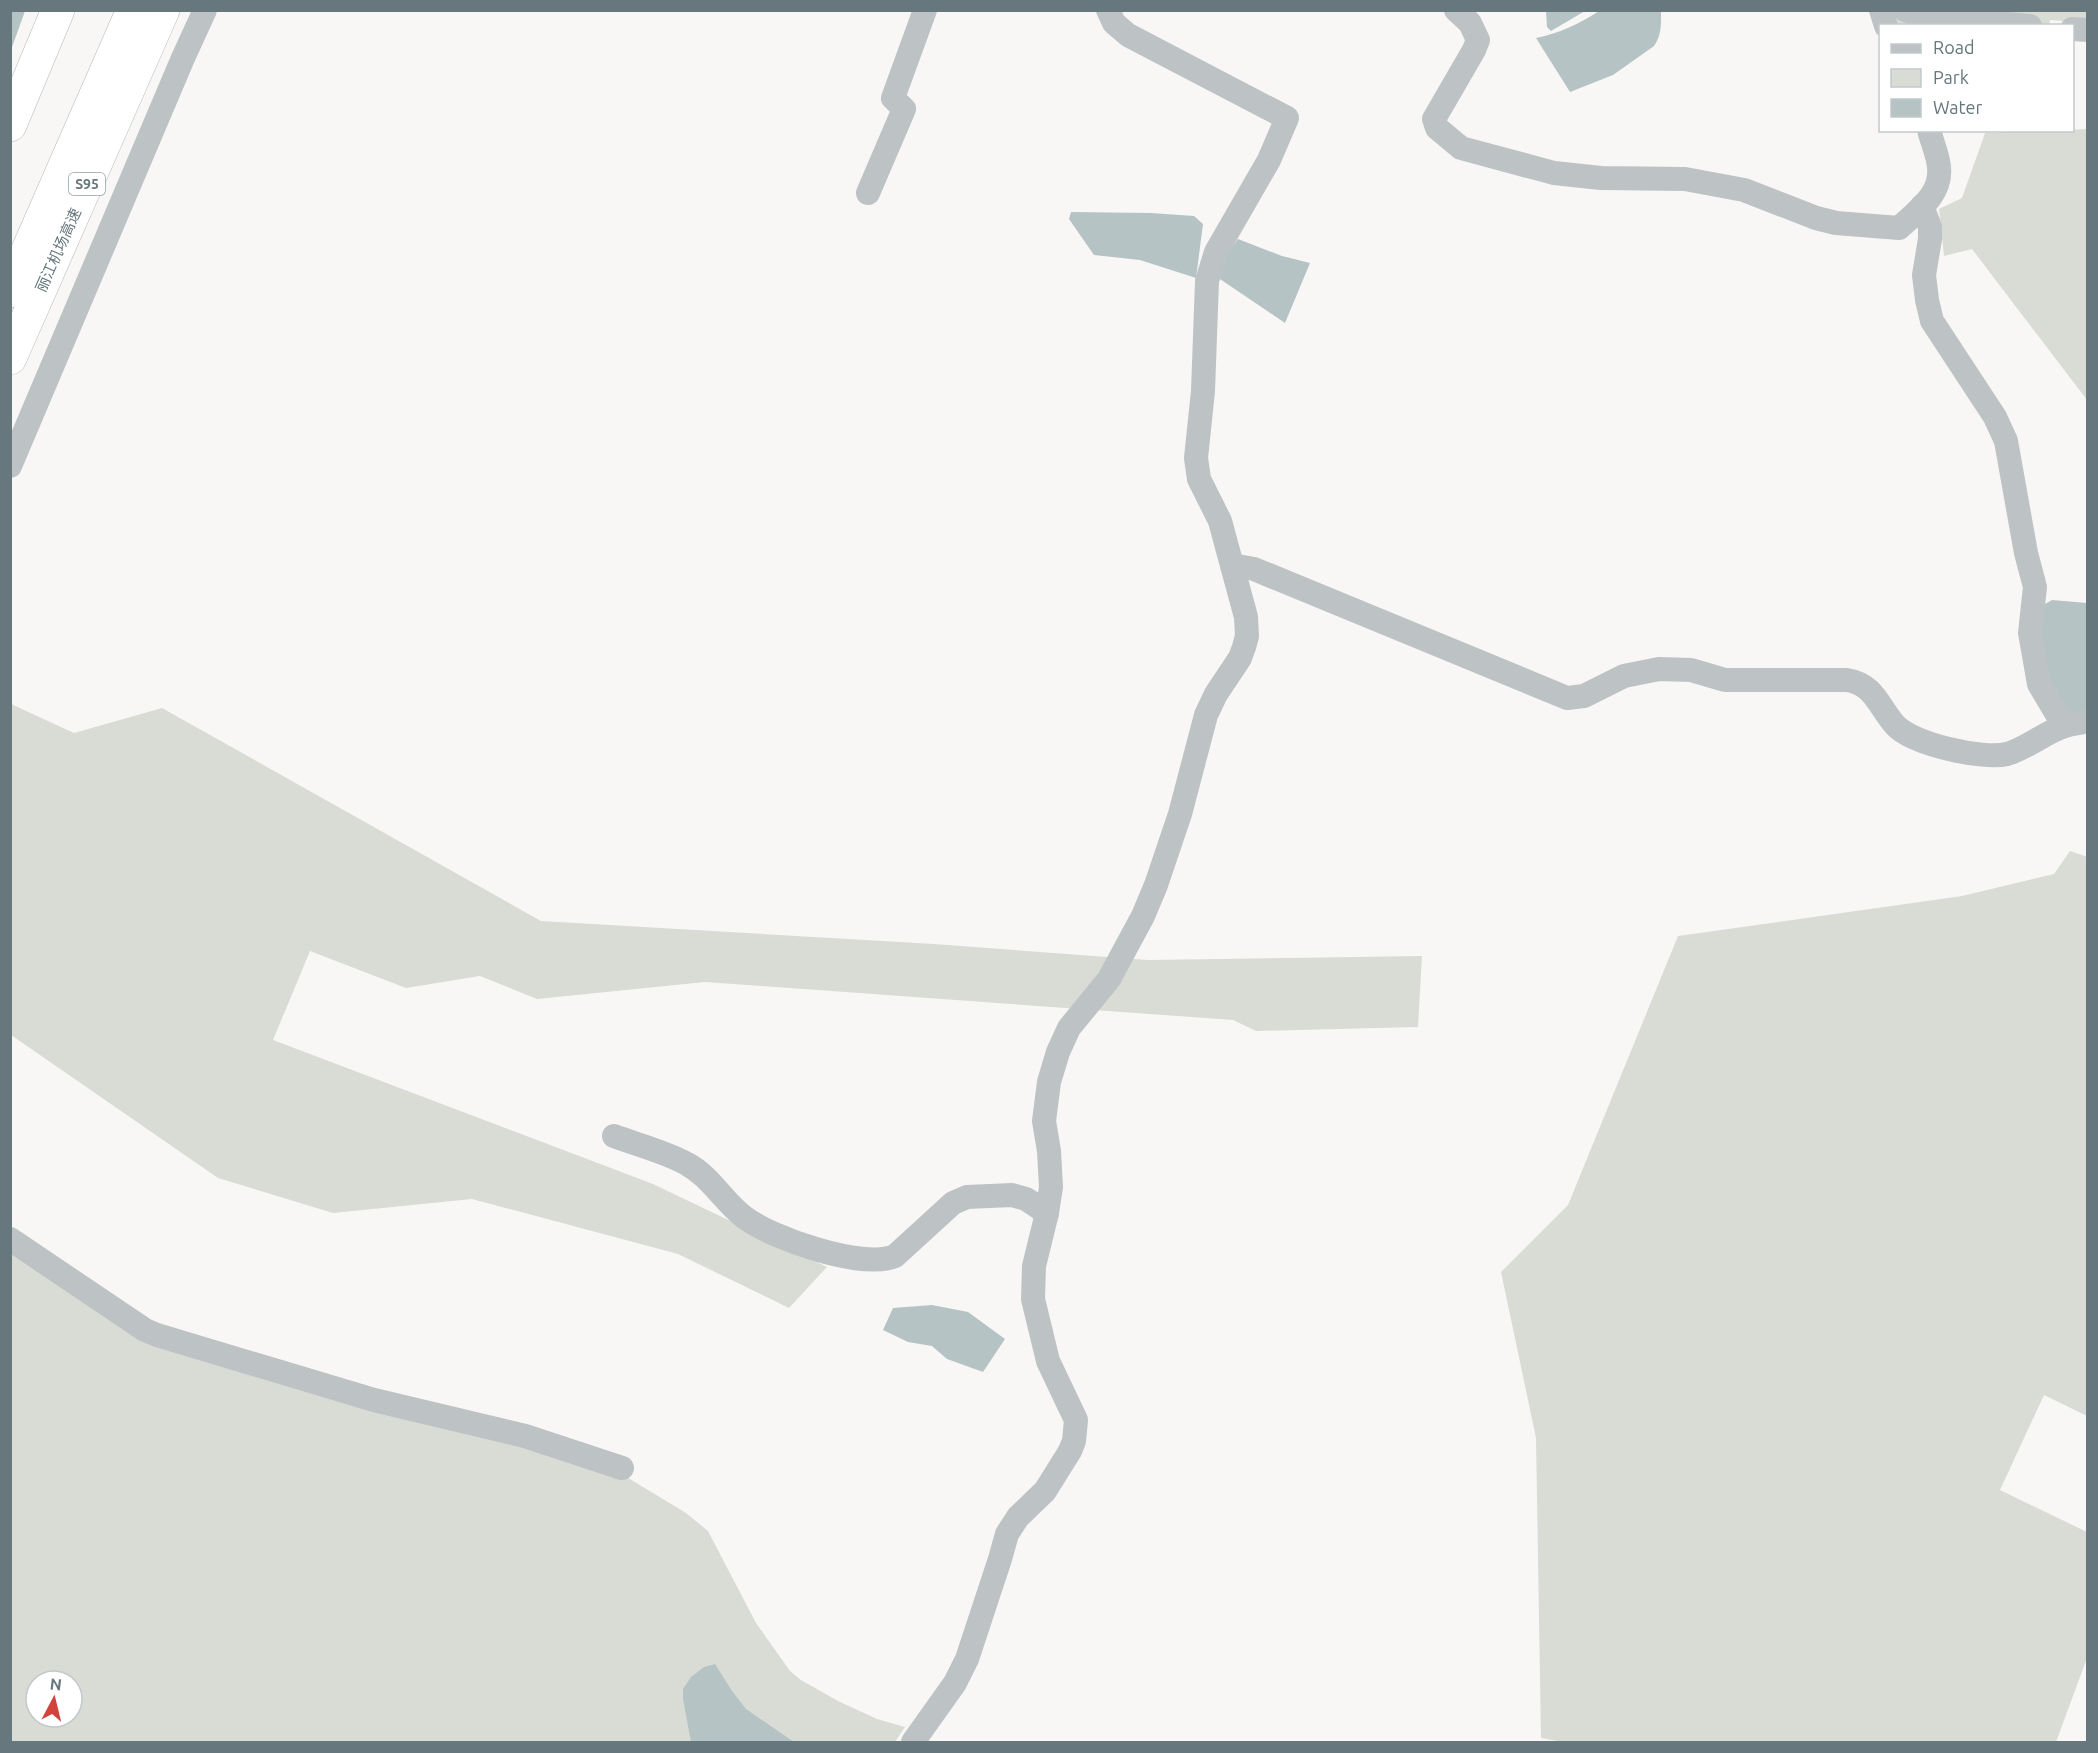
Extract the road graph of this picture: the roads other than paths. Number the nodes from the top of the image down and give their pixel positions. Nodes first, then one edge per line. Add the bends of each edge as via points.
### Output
1 (58, 10) edge
2 (133, 10) edge
3 (163, 10) edge
4 (205, 10) edge
5 (925, 10) edge
6 (1108, 10) edge
7 (1456, 10) edge
8 (1905, 10) edge
9 (2007, 24) edge
10 (10, 125) edge
11 (1930, 132) edge
12 (868, 193) dead end
13 (1922, 206) junction
14 (10, 291) edge
15 (10, 358) edge
16 (10, 466) edge
17 (1232, 565) junction
18 (2088, 722) edge
19 (2064, 726) junction
20 (614, 1136) dead end
21 (1047, 1213) junction
22 (10, 1239) edge
23 (622, 1468) dead end
24 (913, 1743) edge

1 - 10 highway
2 - 14 highway, 丽江机场高速 / S95
3 - 15 highway, 丽江机场高速 / S95
4 - 16 street
5 - 12 street via 893,98 904,109
6 - 17 street via 1114,23 1128,35 1287,118 1269,160 1216,252 1207,281 1196,458 1199,479 1220,521
7 - 13 street via 1470,23 1478,40 1434,124 1461,148 1554,173 1601,178 1685,178 1744,190 1816,218 1847,225 1899,228
8 - 9 street via 1926,17
11 - 13 street via 1939,178 1934,194
13 - 19 street via 1930,227 1924,274 1932,321 1995,417 2006,441 2035,587 2030,633 2039,684
17 - 19 street via 1254,569 1567,698 1584,696 1639,672 1680,668 1725,680 1857,681 1878,700 1901,731 1949,749 2007,754
17 - 21 street via 1246,617 1244,647 1206,715 1180,814 1143,916 1109,979 1068,1028 1051,1072 1044,1121 1051,1187
18 - 19 street
20 - 21 street via 687,1163 727,1203 761,1229 834,1254 875,1260 895,1256 952,1203 967,1197 1012,1195
21 - 24 street via 1034,1266 1033,1299 1048,1361 1076,1420 1074,1441 1045,1491 1018,1517 1007,1534 967,1659
22 - 23 street via 158,1335 374,1400 525,1436

